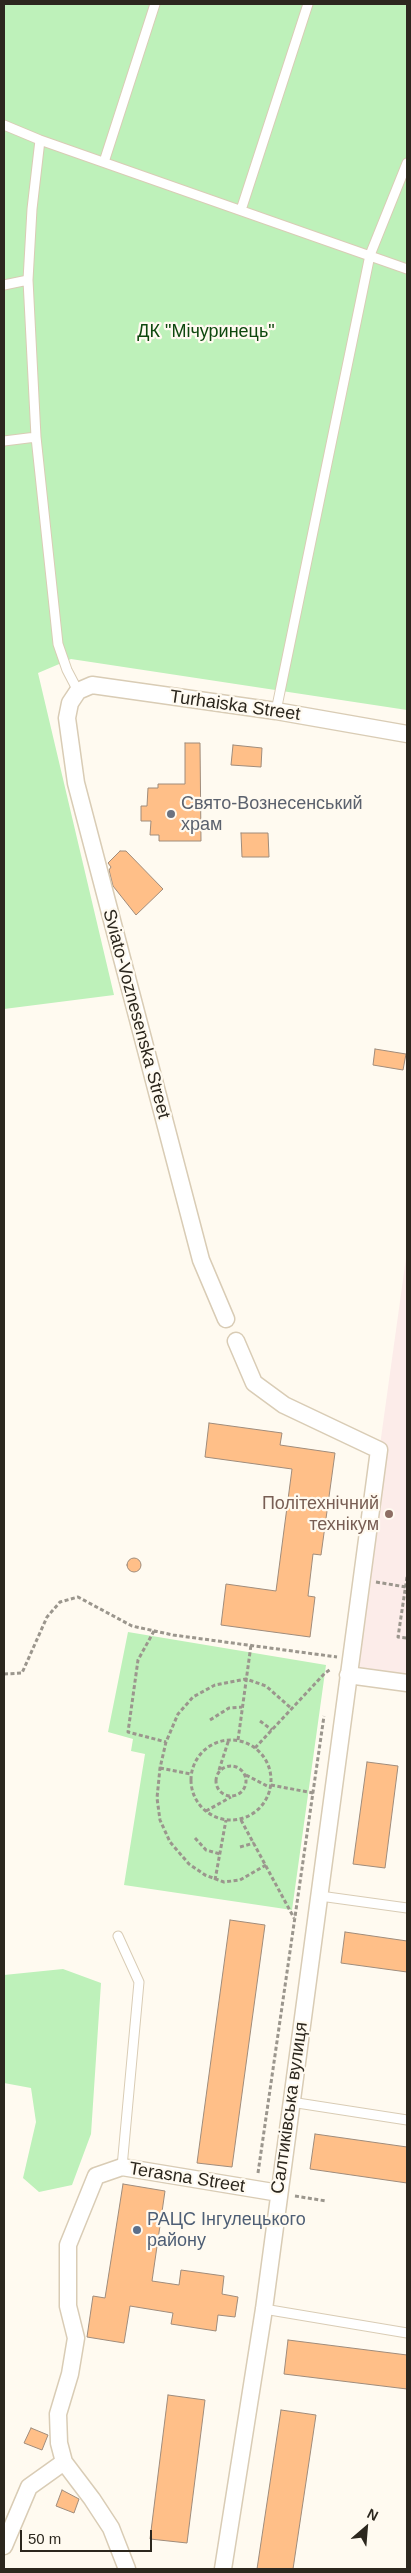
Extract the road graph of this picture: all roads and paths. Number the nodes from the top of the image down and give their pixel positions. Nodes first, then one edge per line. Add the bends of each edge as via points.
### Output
1 (155, 4) edge
2 (308, 4) edge
3 (4, 125) edge
4 (40, 140) junction
5 (104, 162) junction
6 (407, 163) edge
7 (241, 210) junction
8 (370, 256) junction
9 (407, 269) edge
10 (28, 280) junction
11 (4, 285) edge
12 (36, 437) junction
13 (4, 441) edge
14 (74, 697) junction
15 (276, 711) junction
16 (407, 734) edge
17 (226, 1319) dead end
18 (236, 1341) dead end
19 (407, 1577) edge
20 (361, 1579) junction
21 (406, 1587) junction
22 (154, 1631) junction
23 (407, 1638) edge
24 (251, 1645) junction
25 (333, 1656) junction
26 (349, 1667) junction
27 (331, 1669) junction
28 (4, 1674) edge
29 (330, 1678) dead end
30 (246, 1679) junction
31 (407, 1683) edge
32 (242, 1707) junction
33 (326, 1707) dead end
34 (292, 1709) junction
35 (210, 1720) dead end
36 (260, 1721) dead end
37 (272, 1730) junction
38 (229, 1739) junction
39 (238, 1740) junction
40 (166, 1742) junction
41 (255, 1748) junction
42 (160, 1768) junction
43 (219, 1771) junction
44 (191, 1774) junction
45 (245, 1774) junction
46 (271, 1787) junction
47 (313, 1793) junction
48 (232, 1797) junction
49 (205, 1811) junction
50 (226, 1820) junction
51 (241, 1820) junction
52 (195, 1838) dead end
53 (254, 1844) junction
54 (240, 1847) dead end
55 (220, 1854) junction
56 (266, 1866) junction
57 (215, 1880) junction
58 (320, 1896) junction
59 (407, 1908) edge
60 (295, 1920) junction
61 (118, 1936) dead end
62 (291, 2102) junction
63 (407, 2120) edge
64 (122, 2167) junction
65 (256, 2189) junction
66 (279, 2193) junction
67 (326, 2201) dead end
68 (264, 2309) junction
69 (407, 2333) edge
70 (64, 2462) junction
71 (4, 2546) edge
72 (127, 2569) edge
73 (223, 2569) edge

1 - 5 lane
2 - 7 lane
3 - 4 lane
4 - 5 lane
4 - 10 lane
5 - 7 lane
6 - 8 lane
7 - 8 lane
8 - 9 lane
8 - 15 lane
10 - 11 lane
10 - 12 lane
12 - 13 lane
12 - 14 lane via 58,644
14 - 15 street, Turhaiska Street via 92,685
14 - 17 street, Sviato-Voznesenska Street via 67,718 76,782 201,1260
15 - 16 street, Turhaiska Street
18 - 20 street via 254,1383 284,1405 379,1450
19 - 21 path
20 - 21 path
20 - 26 street
21 - 23 path via 398,1636
22 - 24 path
22 - 28 path via 132,1626 78,1598 60,1602 47,1617 22,1674
22 - 40 path via 138,1660 128,1732
24 - 25 path
24 - 30 path
25 - 26 path
25 - 27 path
26 - 31 street
26 - 58 street, Салтиківська вулиця
27 - 29 path
27 - 34 path
30 - 32 path
30 - 34 path via 266,1686
30 - 40 path via 216,1685 193,1696 178,1714
32 - 35 path via 229,1708
32 - 39 path
33 - 47 path
34 - 37 path
36 - 37 path
37 - 41 path
38 - 39 path
38 - 43 path
38 - 44 path via 204,1750
39 - 41 path
40 - 42 path
41 - 46 path via 264,1755 269,1767
42 - 44 path
42 - 57 path via 157,1798 160,1820 170,1842 189,1864
43 - 45 path via 228,1766 238,1767
43 - 48 path via 216,1777 219,1791
44 - 49 path via 194,1797
45 - 46 path
45 - 48 path via 245,1789
46 - 47 path
46 - 51 path via 257,1812
47 - 60 path
48 - 49 path
49 - 50 path
50 - 51 path
50 - 55 path
51 - 53 path
52 - 55 path via 206,1850
53 - 54 path
53 - 56 path
55 - 57 path
56 - 57 path via 240,1880
56 - 60 path
58 - 59 lane
58 - 62 street, Салтиківська вулиця
60 - 65 path
61 - 64 lane via 139,1982
62 - 63 lane
62 - 66 street, Салтиківська вулиця
64 - 65 street, Terasna Street
64 - 70 street, Terasna Street via 96,2176 68,2245 68,2306 76,2338 58,2414 59,2443
65 - 66 street, Terasna Street
66 - 67 path
66 - 68 street, Салтиківська вулиця
68 - 69 lane
68 - 73 street, Салтиківська вулиця
70 - 71 street via 29,2487
70 - 72 street, Terasna Street via 111,2528

